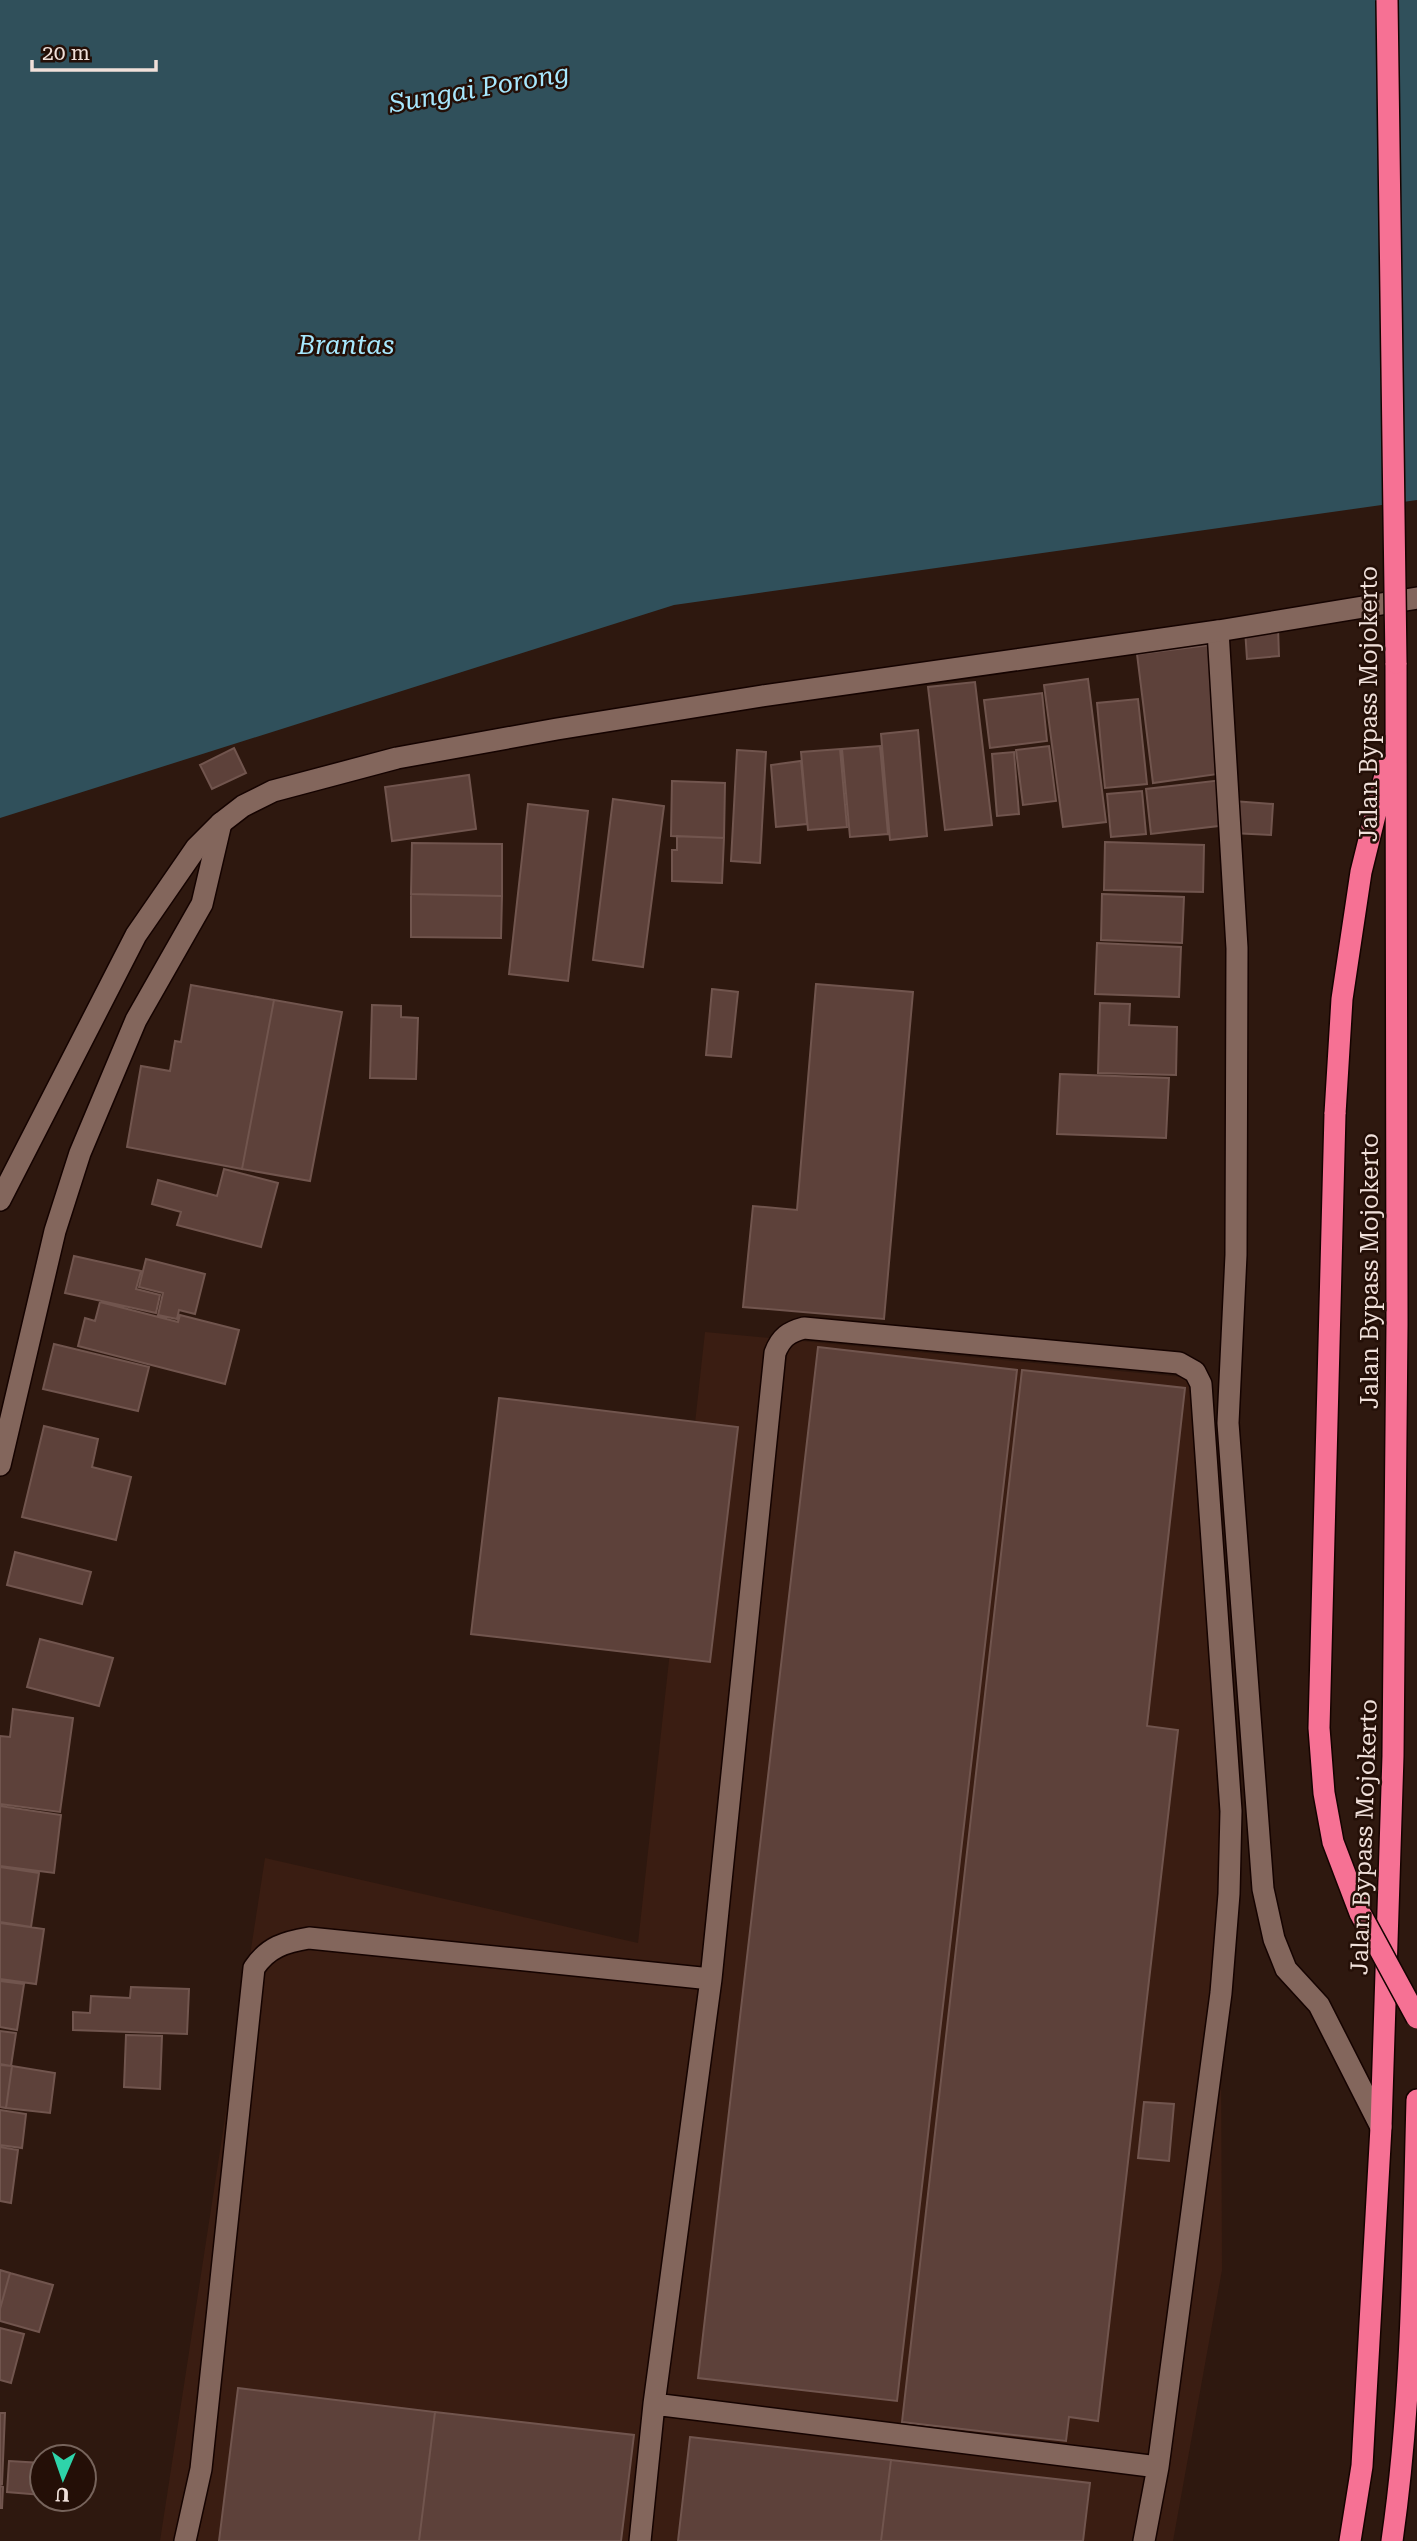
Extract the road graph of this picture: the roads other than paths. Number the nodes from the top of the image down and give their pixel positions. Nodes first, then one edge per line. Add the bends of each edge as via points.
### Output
1 (1387, 0) edge
2 (1417, 598) edge
3 (1218, 631) junction
4 (1395, 732) junction
5 (221, 823) junction
6 (0, 1200) edge
7 (0, 1465) edge
8 (711, 1979) junction
9 (1417, 2018) edge
10 (1417, 2100) edge
11 (1381, 2127) junction
12 (654, 2404) junction
13 (1158, 2468) junction
14 (185, 2541) edge
15 (640, 2541) edge
16 (1144, 2541) edge
17 (1350, 2541) edge
18 (1392, 2541) edge

1 - 4 highway, Jalan Bypass Mojokerto, bridge
2 - 3 street
3 - 5 street via 721,703 397,758 273,791
3 - 11 street via 1237,948 1236,1255 1228,1423 1263,1889 1286,1969 1319,2006
4 - 9 highway, bridge via 1361,872 1342,999 1319,1728 1333,1842 1360,1913
4 - 11 highway, Jalan Bypass Mojokerto via 1394,1756
5 - 6 street via 196,848 136,935
5 - 7 street via 202,904 136,1020 80,1153 55,1231
8 - 12 street
8 - 13 street via 779,1342 804,1328 1189,1366 1201,1384 1231,1811 1229,1894 1221,1993
8 - 14 street via 309,1938 282,1942 261,1957 254,1968 201,2469
10 - 18 highway via 1410,2380
11 - 17 highway, Jalan Bypass Mojokerto via 1362,2466
12 - 13 street
12 - 15 street
13 - 16 street

